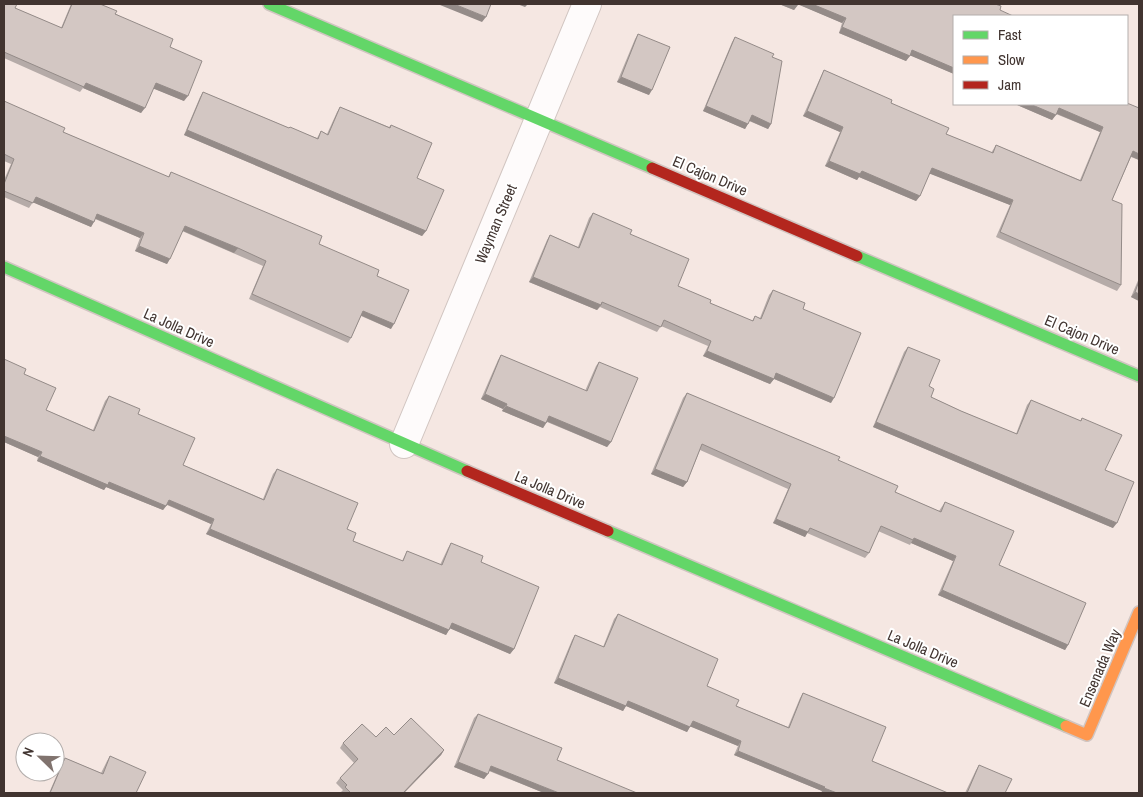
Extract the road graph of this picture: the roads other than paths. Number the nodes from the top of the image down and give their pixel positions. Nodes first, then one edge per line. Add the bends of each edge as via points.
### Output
1 (269, 4) edge
2 (587, 4) edge
3 (539, 119) junction
4 (4, 267) edge
5 (1139, 376) edge
6 (404, 444) junction
7 (1139, 612) edge
8 (1087, 735) joint

1 - 3 street, El Cajon Drive
2 - 3 street, Wayman Street
3 - 5 street, El Cajon Drive
3 - 6 street, Wayman Street
4 - 6 street, La Jolla Drive
6 - 8 street, La Jolla Drive
7 - 8 street, Ensenada Way

